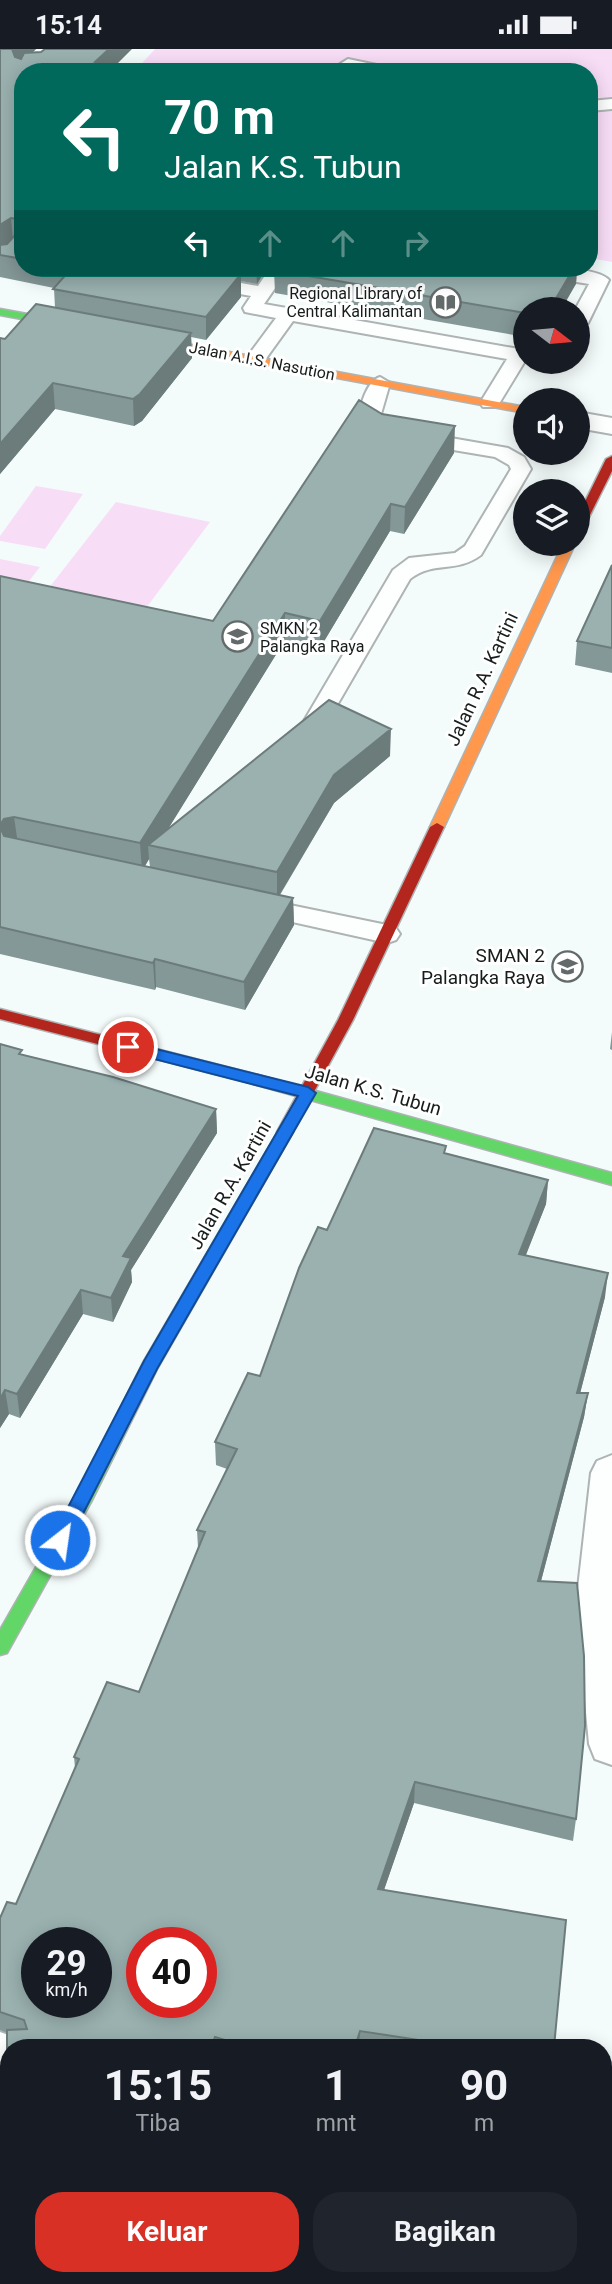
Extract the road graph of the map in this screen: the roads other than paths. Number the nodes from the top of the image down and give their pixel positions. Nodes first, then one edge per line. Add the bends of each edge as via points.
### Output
1 (270, 277) edge
2 (582, 277) edge
3 (187, 279) edge
4 (606, 281) edge
5 (263, 293) junction
6 (590, 305) edge
7 (0, 312) edge
8 (288, 314) junction
9 (94, 330) edge
10 (121, 335) edge
11 (513, 354) edge
12 (255, 360) junction
13 (513, 370) edge
14 (380, 383) junction
15 (491, 404) junction
16 (513, 408) edge
17 (590, 422) edge
18 (612, 426) edge
19 (612, 459) edge
20 (590, 503) edge
21 (563, 556) edge
22 (313, 726) edge
23 (236, 902) edge
24 (387, 934) junction
25 (0, 1014) edge
26 (308, 1093) junction
27 (612, 1179) edge
28 (612, 1473) edge
29 (0, 1647) edge
30 (612, 1744) edge

1 - 5 lane
2 - 4 lane
3 - 5 lane
4 - 6 lane
5 - 8 lane via 252,308
7 - 9 street
8 - 11 lane
8 - 12 lane
10 - 12 street, Jalan A.I.S. Nasution
12 - 14 street, Jalan A.I.S. Nasution
13 - 15 lane
14 - 15 street, Jalan A.I.S. Nasution
14 - 22 lane via 369,423 382,432 501,452 517,461 521,469 473,550 461,559 417,563 401,575
15 - 16 street, Jalan A.I.S. Nasution
17 - 18 street
19 - 20 street
21 - 24 street, Jalan R.A. Kartini
23 - 24 lane
24 - 26 street, Jalan R.A. Kartini
25 - 26 street, Jalan K.S. Tubun
26 - 27 street, Jalan K.S. Tubun
26 - 29 street, Jalan R.A. Kartini via 150,1366 85,1497
28 - 30 street via 597,1606

